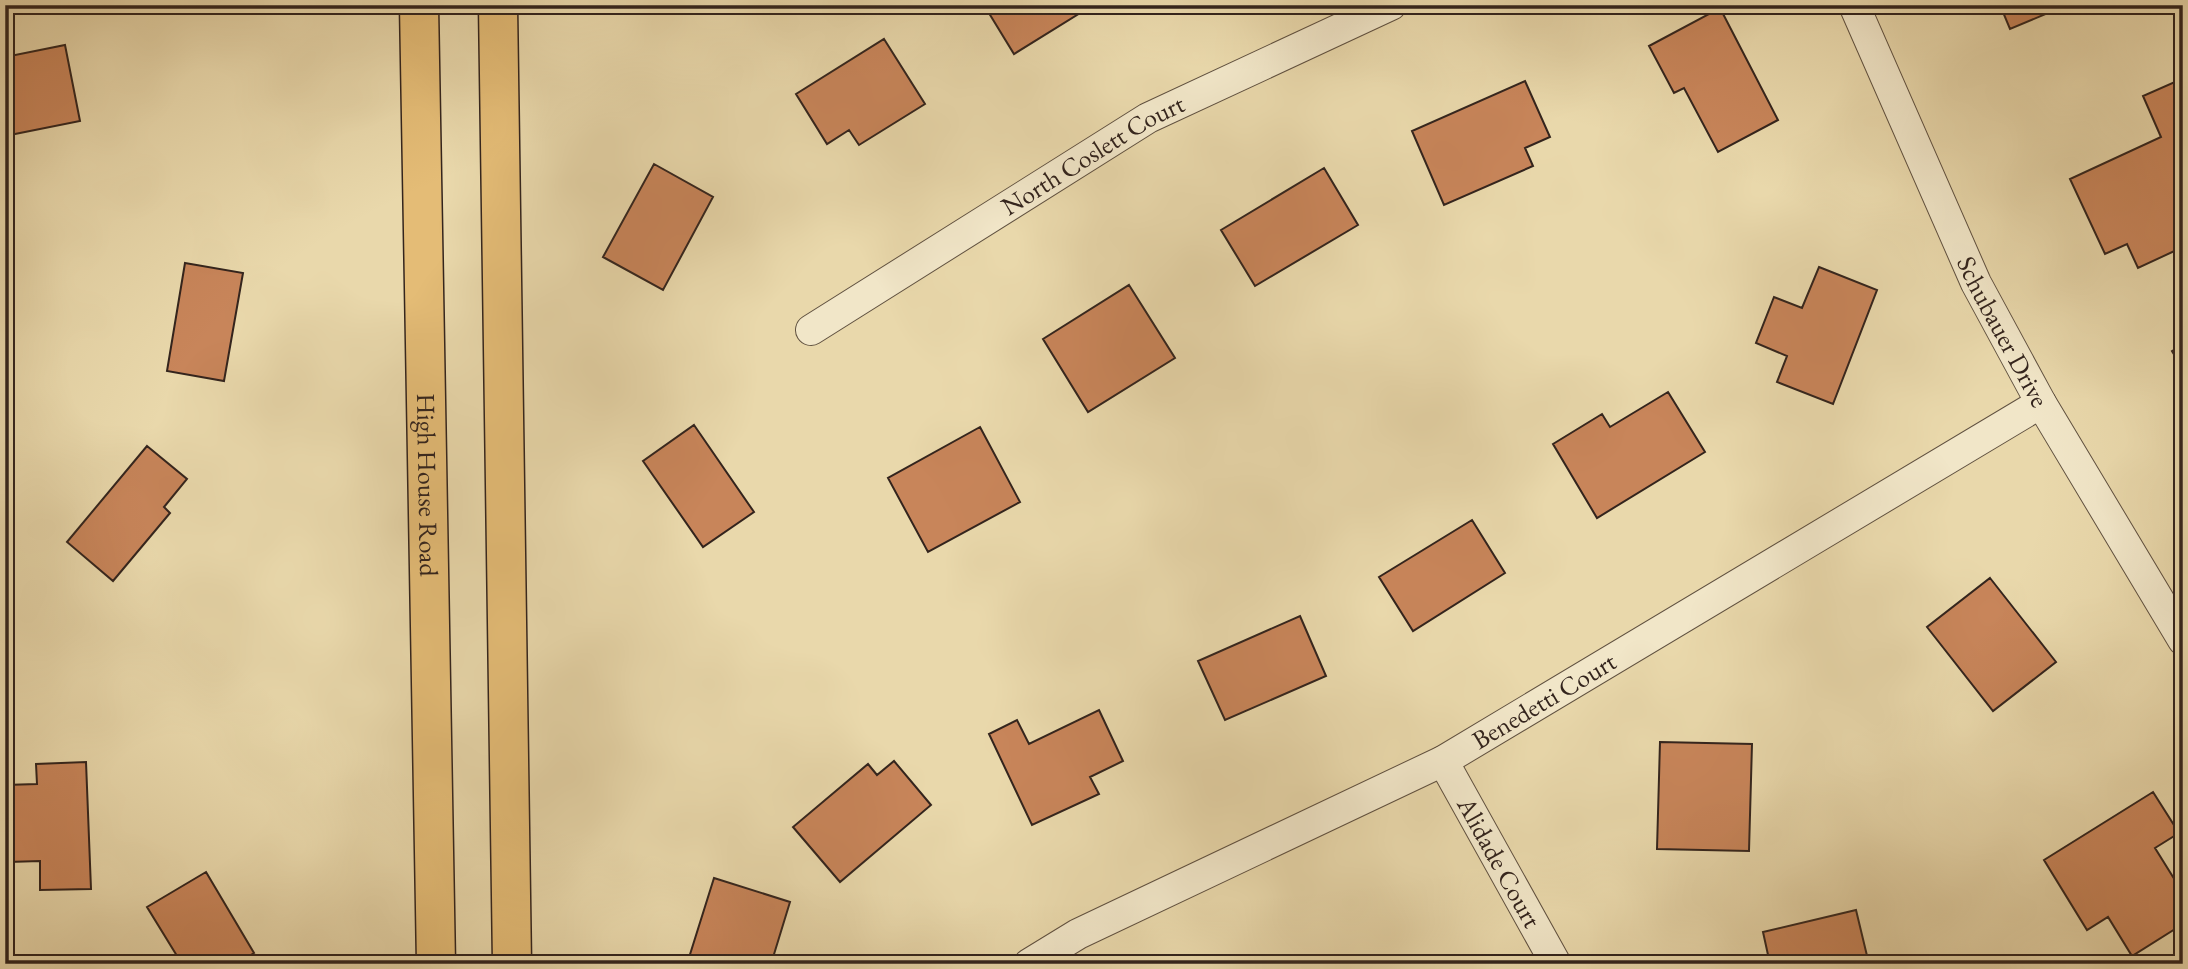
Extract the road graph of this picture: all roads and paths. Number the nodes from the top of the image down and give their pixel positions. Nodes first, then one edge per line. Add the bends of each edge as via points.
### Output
1 (419, 5) edge
2 (498, 5) edge
3 (1391, 5) edge
4 (1854, 5) edge
5 (811, 330) dead end
6 (2041, 402) junction
7 (2183, 640) edge
8 (1443, 761) junction
9 (436, 964) edge
10 (512, 964) edge
11 (1029, 964) edge
12 (1556, 964) edge

1 - 9 main road, High House Road
2 - 10 main road
3 - 5 street, North Coslett Court via 1148,118
4 - 6 street, Schubauer Drive via 1976,283
6 - 7 street, Schubauer Drive
6 - 8 street, Benedetti Court
8 - 11 street, Benedetti Court via 1078,934
8 - 12 street, Alidade Court

